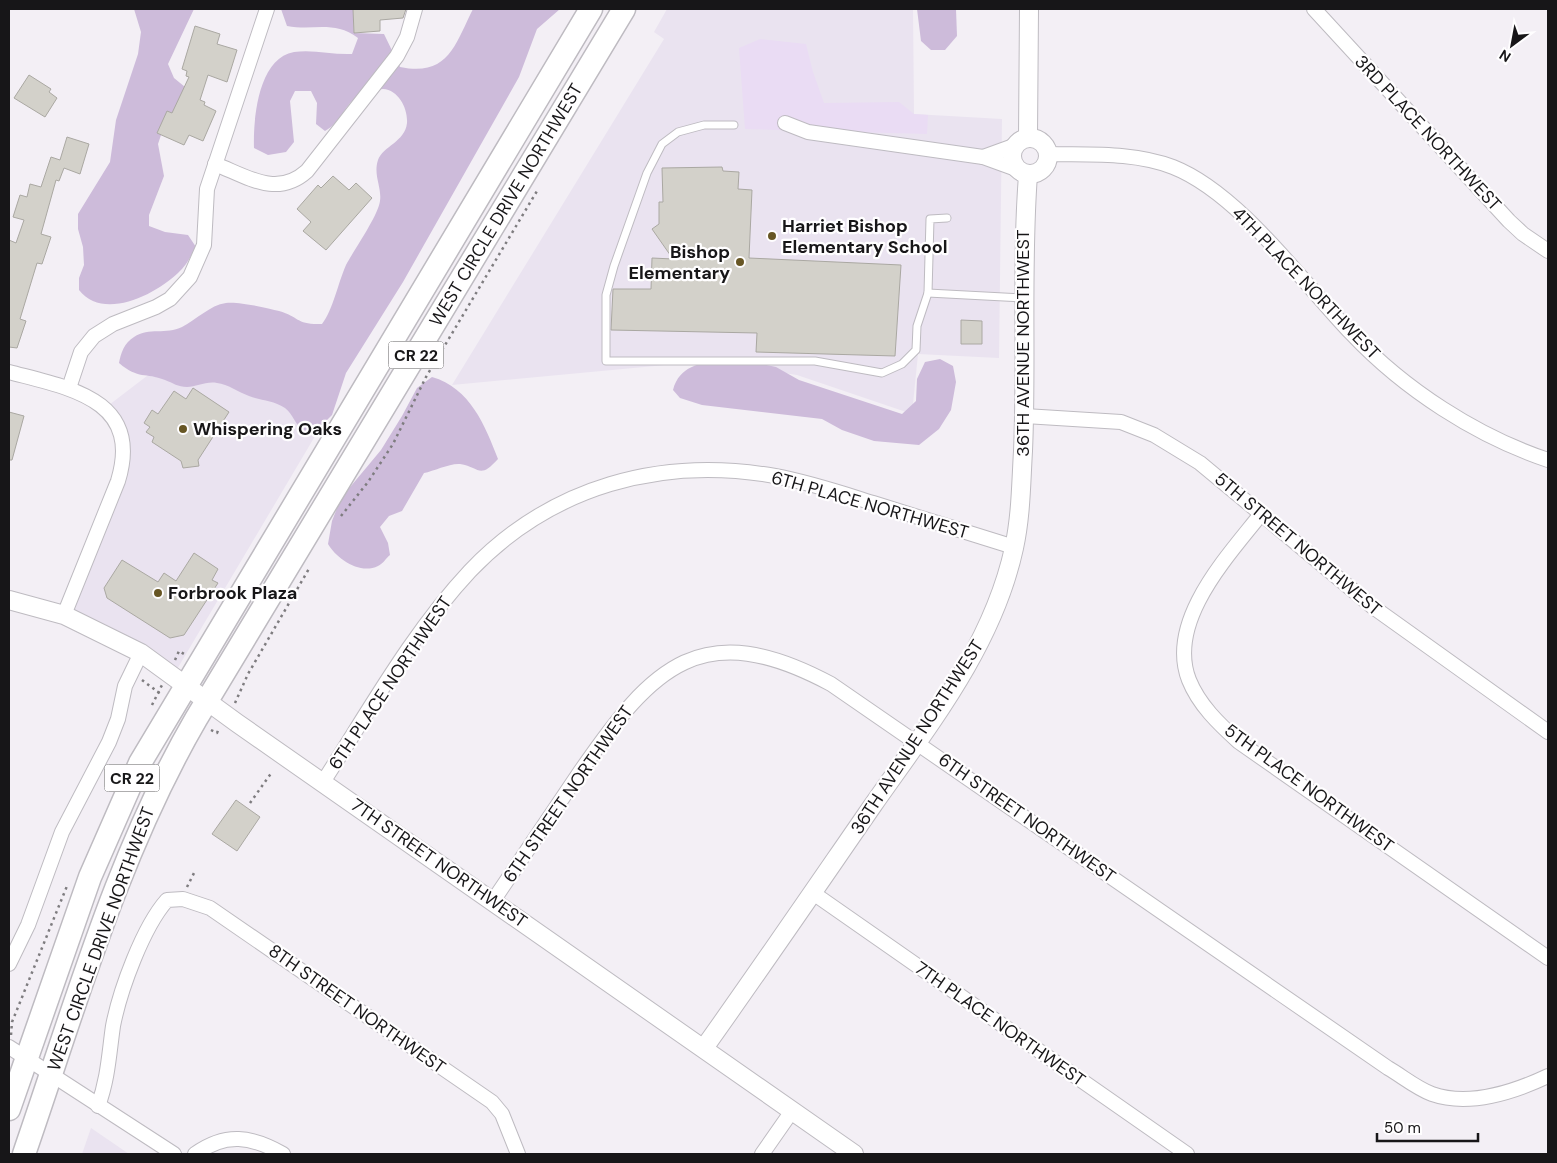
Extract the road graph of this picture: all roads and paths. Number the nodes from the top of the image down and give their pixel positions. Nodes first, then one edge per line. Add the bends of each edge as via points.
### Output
1 (267, 9) edge
2 (415, 9) edge
3 (591, 9) edge
4 (624, 9) edge
5 (1029, 9) edge
6 (1314, 9) edge
7 (785, 123) dead end
8 (734, 125) dead end
9 (1022, 141) junction
10 (1050, 154) junction
11 (983, 157) junction
12 (215, 164) junction
13 (1022, 172) junction
14 (541, 183) dead end
15 (947, 218) dead end
16 (1548, 251) edge
17 (928, 293) junction
18 (1024, 298) junction
19 (9, 372) edge
20 (69, 388) junction
21 (1025, 416) junction
22 (1548, 460) edge
23 (1261, 514) junction
24 (337, 520) dead end
25 (1014, 546) junction
26 (312, 563) dead end
27 (9, 600) edge
28 (64, 615) junction
29 (141, 653) junction
30 (140, 678) dead end
31 (186, 686) junction
32 (159, 692) dead end
33 (239, 696) dead end
34 (207, 701) junction
35 (1548, 732) edge
36 (917, 742) junction
37 (272, 772) dead end
38 (323, 782) junction
39 (250, 803) dead end
40 (194, 873) dead end
41 (186, 890) dead end
42 (813, 893) junction
43 (492, 900) junction
44 (1548, 958) edge
45 (9, 964) edge
46 (704, 1048) junction
47 (18, 1053) edge
48 (51, 1075) junction
49 (1548, 1076) edge
50 (98, 1106) junction
51 (9, 1109) edge
52 (792, 1111) junction
53 (24, 1154) edge
54 (174, 1154) edge
55 (195, 1154) edge
56 (283, 1154) edge
57 (518, 1154) edge
58 (762, 1154) edge
59 (854, 1154) edge
60 (1187, 1154) edge

1 - 12 street
2 - 12 street via 407,37 397,56 298,179 273,186
3 - 31 main road, WEST CIRCLE DRIVE NORTHWEST / CR 22
4 - 34 main road, WEST CIRCLE DRIVE NORTHWEST / CR 22
5 - 9 street, 36TH AVENUE NORTHWEST
6 - 16 street, 3RD PLACE NORTHWEST via 1509,220
7 - 11 street via 808,132
8 - 17 lane via 704,125 678,132 662,144 647,173 606,295 606,361 815,361 882,373 902,364 916,350 917,326
9 - 10 street via 1041,142
9 - 11 street
9 - 13 street, 36TH AVENUE NORTHWEST via 1011,156
10 - 13 street via 1048,165 1040,172
10 - 22 street, 4TH PLACE NORTHWEST via 1151,160 1195,179 1242,214 1353,335 1408,383 1499,440
11 - 13 street
12 - 20 street via 207,189 204,245 190,277 175,294 156,307 113,324 94,336 81,352
13 - 18 street, 36TH AVENUE NORTHWEST
14 - 24 path via 426,377 393,444
15 - 17 lane via 930,219
17 - 18 lane
18 - 21 street, 36TH AVENUE NORTHWEST
19 - 20 street
20 - 28 street via 110,413 121,433 124,450 118,481
21 - 23 street, 5TH STREET NORTHWEST via 1121,422 1154,435 1200,463
21 - 25 street, 36TH AVENUE NORTHWEST via 1020,516
23 - 35 street, 5TH STREET NORTHWEST via 1373,607
23 - 44 street, 5TH PLACE NORTHWEST via 1216,571 1193,614 1186,638 1185,658 1188,679 1201,702 1239,742
25 - 36 street, 36TH AVENUE NORTHWEST via 1006,578 983,637
25 - 38 street, 6TH PLACE NORTHWEST via 776,476 731,470 695,470 618,481 550,508 495,548 471,571 413,644
26 - 33 path via 248,674
27 - 28 street, 7TH STREET NORTHWEST
28 - 29 street, 7TH STREET NORTHWEST
29 - 31 street, 7TH STREET NORTHWEST
29 - 45 street via 125,686 109,742 62,832 28,925
30 - 32 path
31 - 34 street, 7TH STREET NORTHWEST
31 - 47 main road, WEST CIRCLE DRIVE NORTHWEST / CR 22 via 140,763 107,834
34 - 38 street, 7TH STREET NORTHWEST
34 - 48 main road, WEST CIRCLE DRIVE NORTHWEST / CR 22 via 159,784 136,836
36 - 42 street, 36TH AVENUE NORTHWEST
36 - 43 street, 6TH STREET NORTHWEST via 831,684 798,666 736,652 710,654 684,662 660,675 624,711
36 - 49 street, 6TH STREET NORTHWEST via 1388,1068 1432,1094 1454,1098 1497,1095
37 - 39 path
38 - 43 street, 7TH STREET NORTHWEST
40 - 41 path
42 - 46 street, 36TH AVENUE NORTHWEST
42 - 60 street, 7TH PLACE NORTHWEST
43 - 46 street, 7TH STREET NORTHWEST
46 - 52 street, 7TH STREET NORTHWEST
47 - 48 street
47 - 51 main road, WEST CIRCLE DRIVE NORTHWEST / CR 22
48 - 50 street
48 - 53 main road, WEST CIRCLE DRIVE NORTHWEST / CR 22
50 - 54 street
50 - 57 street, 8TH STREET NORTHWEST via 106,1084 120,1003 143,936 167,900 183,899 210,908 492,1102 502,1114
52 - 58 street
52 - 59 street, 7TH STREET NORTHWEST
55 - 56 street via 216,1142 231,1139 260,1142

